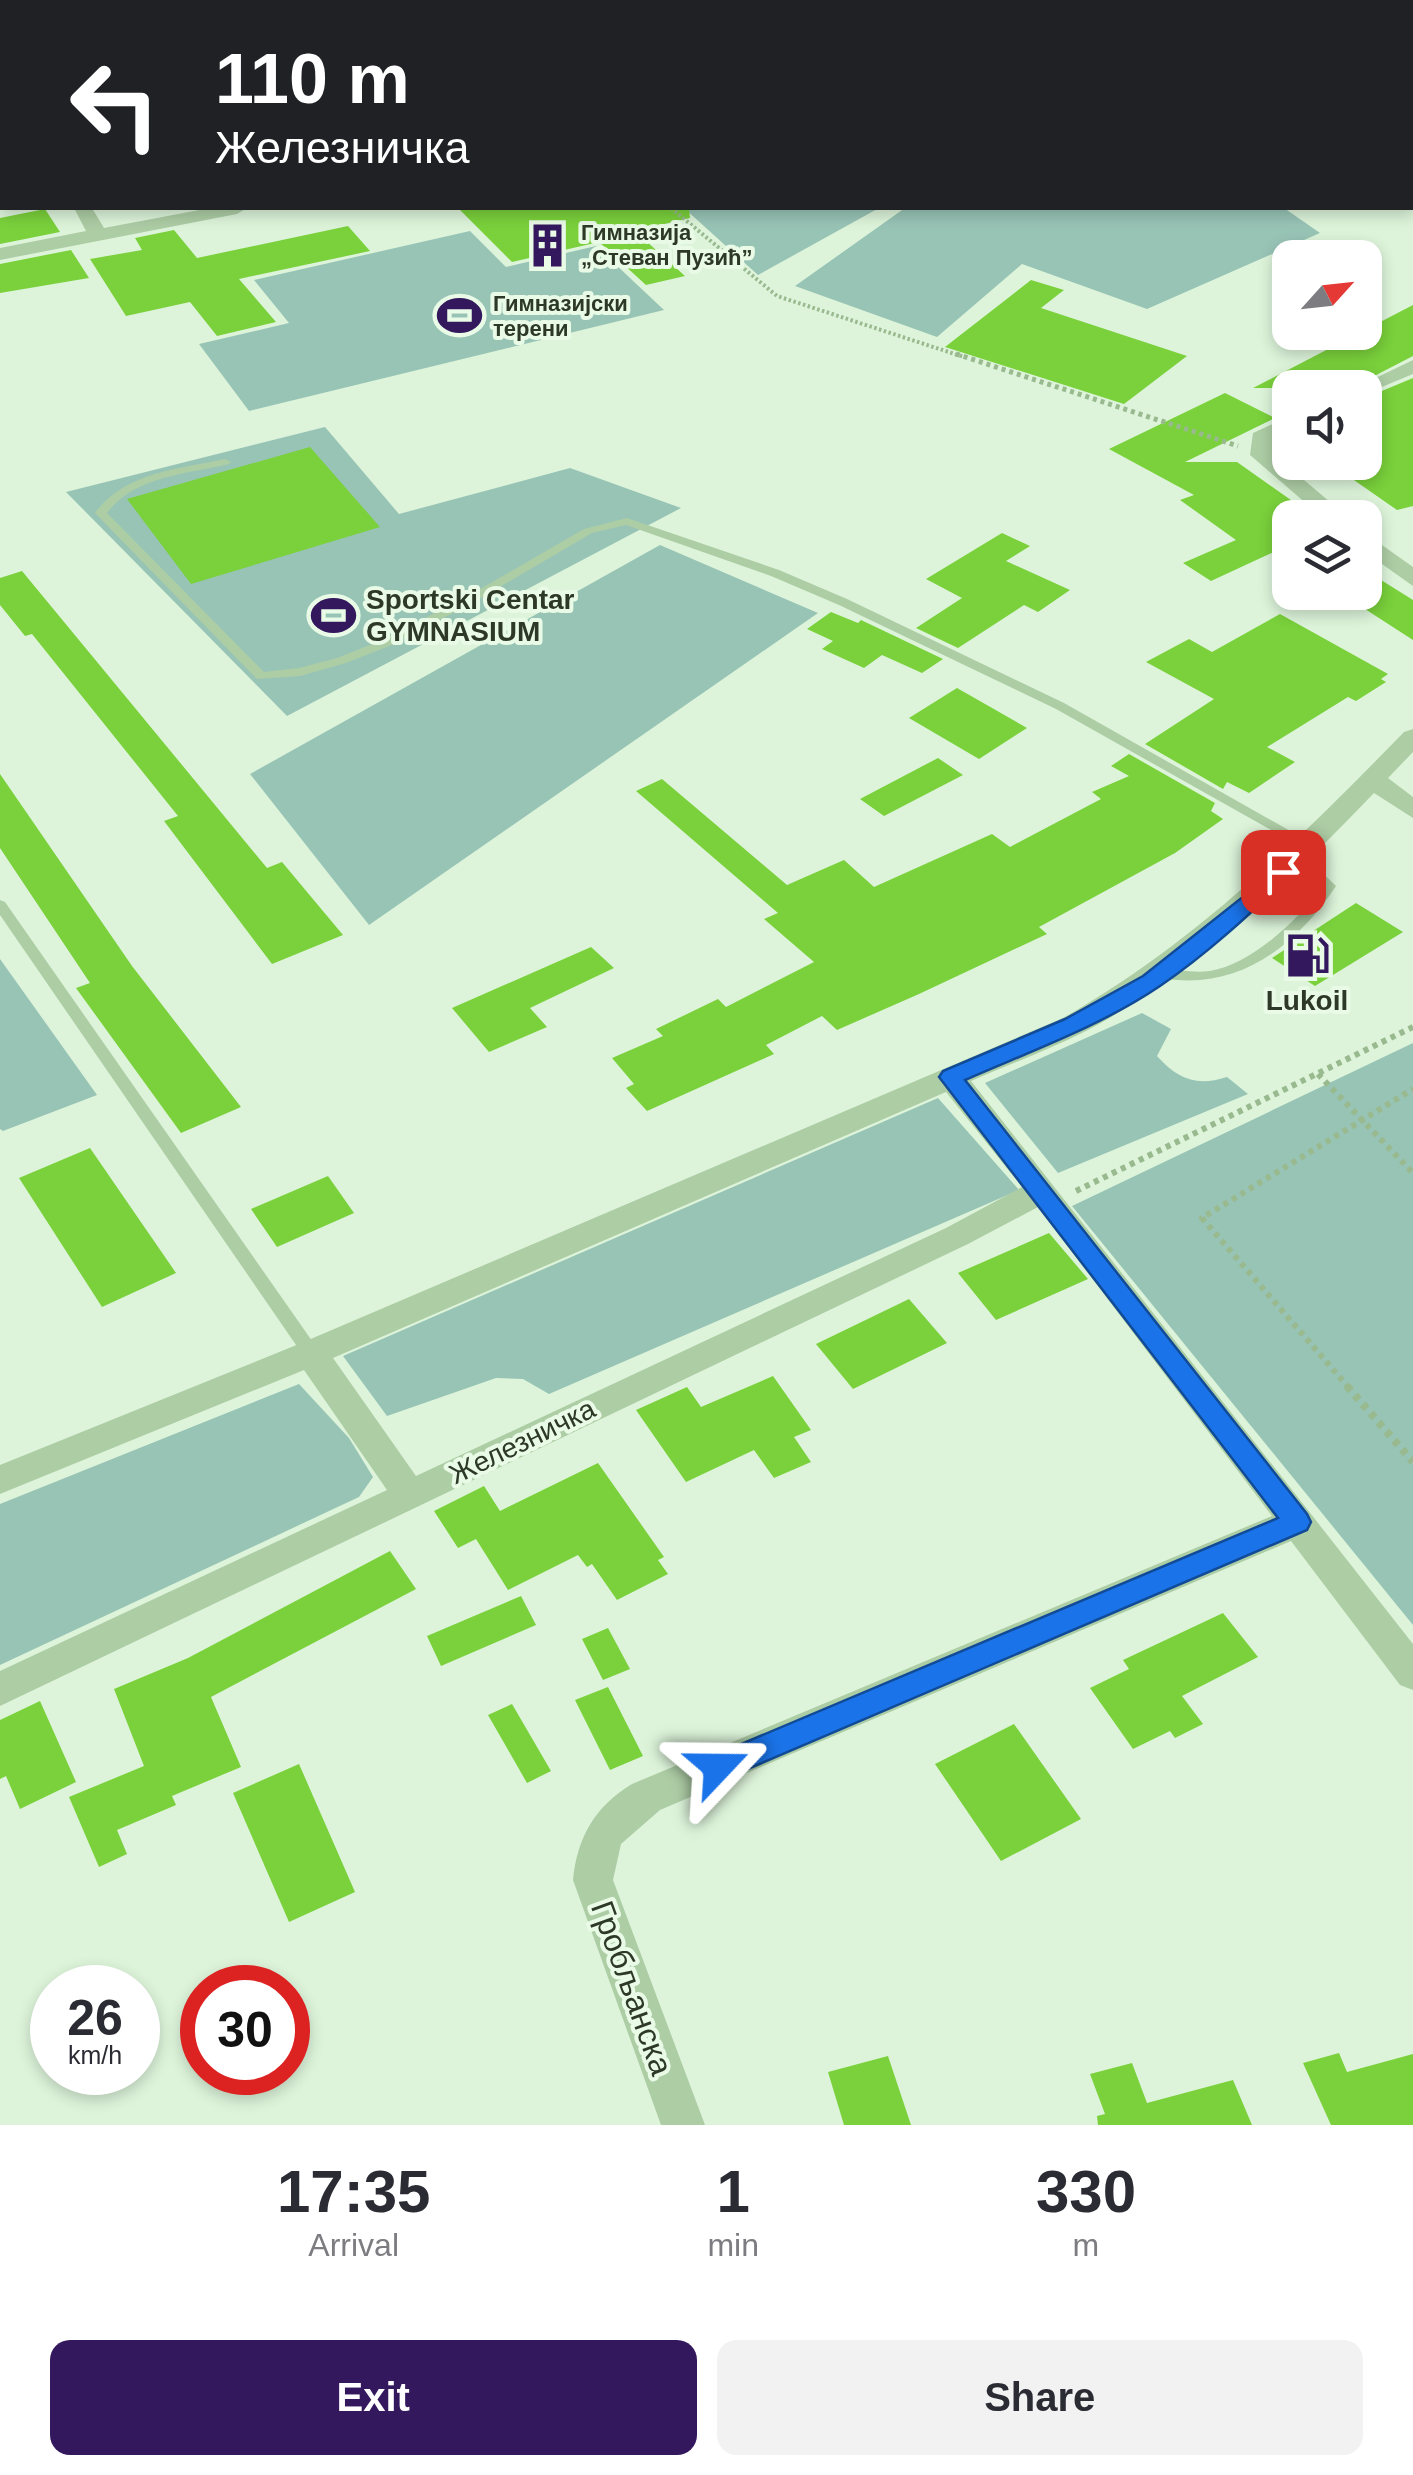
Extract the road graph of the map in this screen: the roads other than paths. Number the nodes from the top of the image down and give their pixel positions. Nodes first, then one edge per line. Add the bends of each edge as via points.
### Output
1 (84, 210) edge
2 (227, 210) edge
3 (98, 235) junction
4 (0, 254) edge
5 (1413, 366) edge
6 (1382, 380) edge
7 (1272, 432) edge
8 (1272, 460) edge
9 (225, 462) dead end
10 (1295, 480) edge
11 (1317, 500) edge
12 (1382, 553) edge
13 (1413, 578) edge
14 (1413, 736) edge
15 (1372, 779) junction
16 (1413, 810) edge
17 (1303, 851) junction
18 (0, 905) edge
19 (1162, 974) junction
20 (951, 1077) junction
21 (1048, 1196) junction
22 (311, 1354) junction
23 (0, 1480) edge
24 (410, 1495) junction
25 (1297, 1522) junction
26 (1413, 1674) edge
27 (0, 1688) edge
28 (683, 2125) edge

1 - 3 street
2 - 3 street
3 - 4 street
5 - 6 street
7 - 8 street via 1258,448
9 - 17 lane via 135,486 108,498 101,512 261,676 354,658 588,532 627,521 775,573 911,633 1125,740
10 - 11 street
12 - 13 street
14 - 15 street
15 - 16 street
15 - 17 street
17 - 19 street via 1231,921
17 - 19 lane via 1329,886 1316,909 1240,968 1212,976
18 - 22 lane
19 - 20 street via 1073,1024
20 - 21 street
20 - 22 street
21 - 24 street, Железничка
21 - 25 street
22 - 23 street
22 - 24 street
24 - 27 street, Железничка
25 - 26 street
25 - 28 street, Гробљанска via 646,1797 612,1822 594,1859 593,1880

